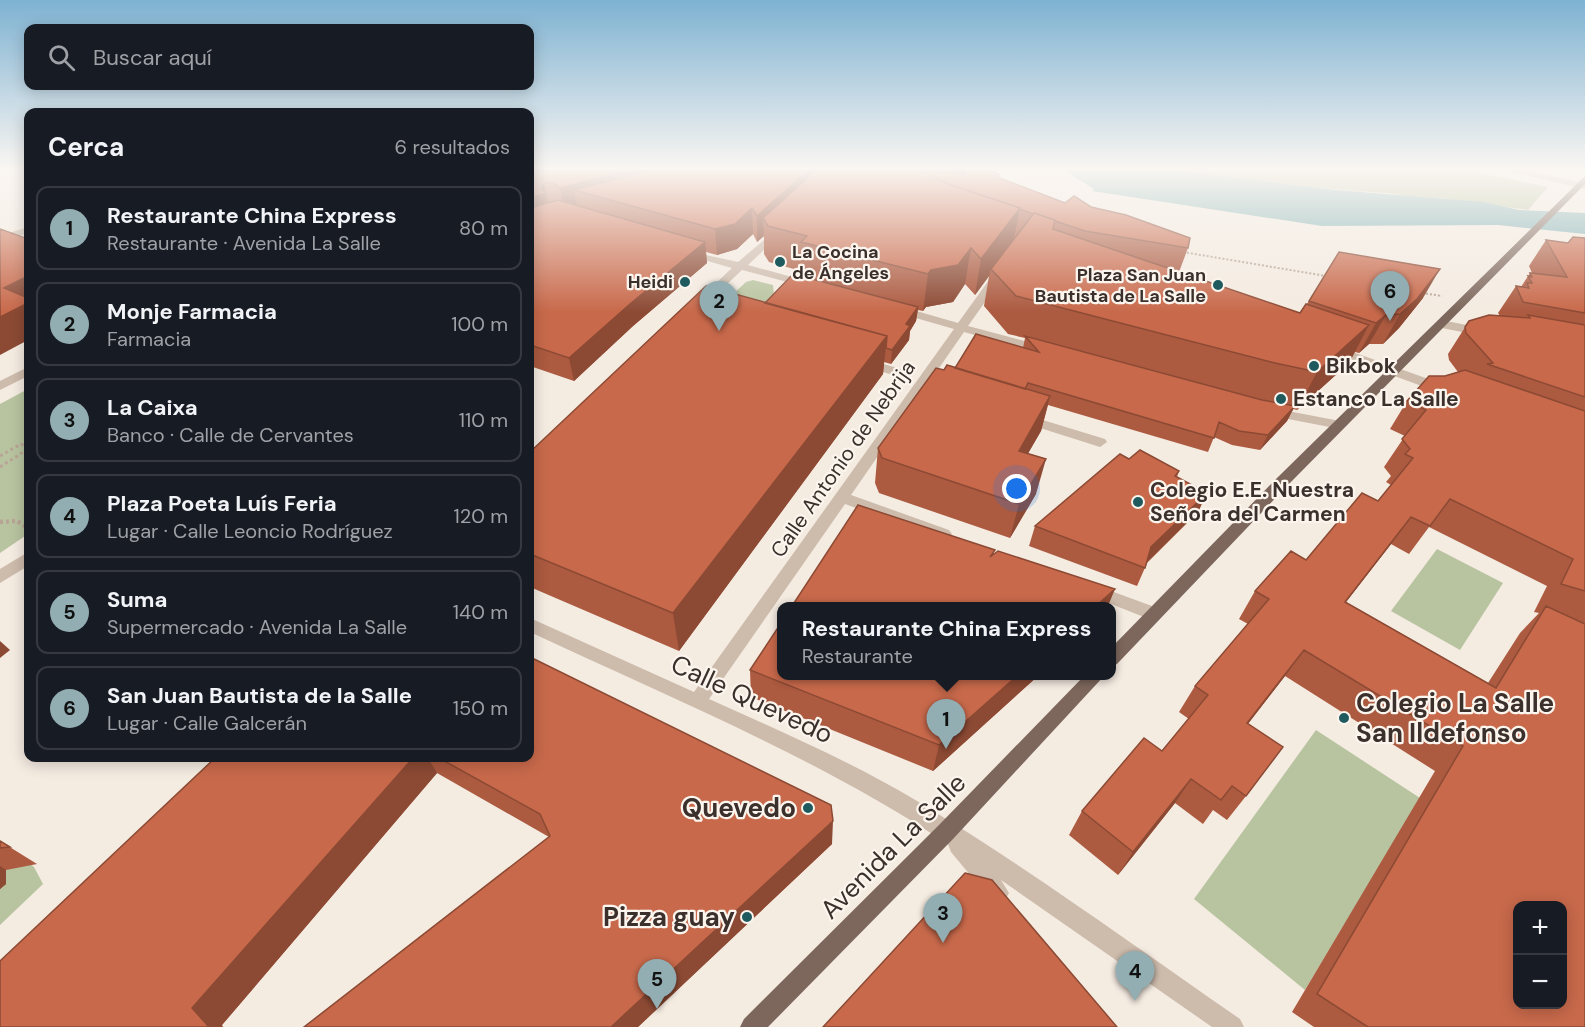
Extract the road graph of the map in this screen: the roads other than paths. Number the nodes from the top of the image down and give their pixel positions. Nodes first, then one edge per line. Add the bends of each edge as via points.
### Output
1 (1548, 216) edge
2 (784, 225) edge
3 (24, 231) edge
4 (0, 239) edge
5 (678, 250) edge
6 (1005, 265) edge
7 (740, 266) junction
8 (822, 289) edge
9 (887, 307) edge
10 (691, 312) edge
11 (1441, 324) junction
12 (960, 327) junction
13 (1496, 334) edge
14 (1322, 345) edge
15 (1051, 352) edge
16 (855, 360) edge
17 (1395, 370) junction
18 (24, 373) edge
19 (904, 374) dead end
20 (0, 386) edge
21 (920, 386) junction
22 (938, 391) edge
23 (1459, 394) edge
24 (1255, 408) edge
25 (1014, 415) edge
26 (1340, 425) junction
27 (1100, 442) dead end
28 (842, 498) junction
29 (963, 541) edge
30 (24, 561) edge
31 (0, 577) edge
32 (1075, 584) edge
33 (1154, 614) junction
34 (534, 627) edge
35 (1116, 654) edge
36 (1090, 680) edge
37 (698, 702) junction
38 (946, 832) junction
39 (1014, 912) edge
40 (752, 1027) edge
41 (1232, 1027) edge

1 - 11 main road
2 - 7 street
3 - 4 street
5 - 7 street
6 - 12 street, Calle Antonio de Nebrija
7 - 8 street
7 - 10 street
9 - 12 street
11 - 13 street
11 - 17 main road
12 - 15 street
12 - 21 street, Calle Antonio de Nebrija
14 - 17 street
16 - 19 street
17 - 23 street
17 - 26 main road
18 - 20 street
21 - 22 street
21 - 28 street, Calle Antonio de Nebrija
24 - 26 street
25 - 27 street
26 - 33 main road
28 - 29 street
28 - 37 street, Calle Antonio de Nebrija
30 - 31 street
32 - 33 street
33 - 35 main road
34 - 37 street, Calle Quevedo
36 - 38 main road, Avenida La Salle
37 - 38 street, Calle Quevedo via 865,783
38 - 39 street
38 - 40 main road, Avenida La Salle
38 - 41 street, Calle Quevedo

